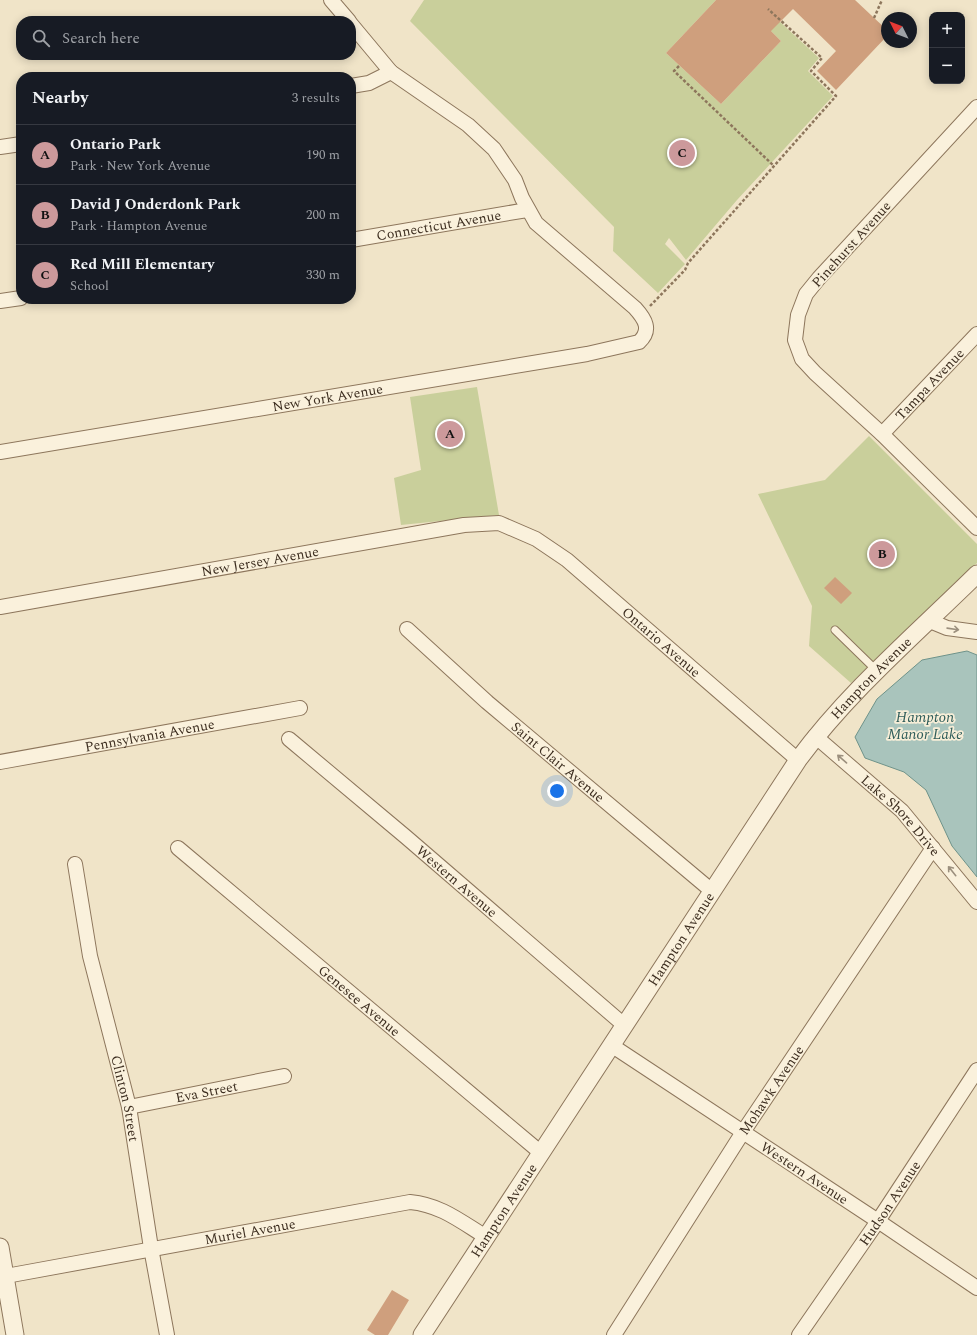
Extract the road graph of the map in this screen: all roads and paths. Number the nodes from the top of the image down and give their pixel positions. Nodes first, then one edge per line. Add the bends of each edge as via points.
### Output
1 (331, 0) edge
2 (882, 0) edge
3 (768, 9) dead end
4 (345, 16) edge
5 (874, 18) dead end
6 (356, 30) edge
7 (679, 66) dead end
8 (391, 72) junction
9 (356, 85) edge
10 (977, 108) edge
11 (16, 145) edge
12 (0, 147) edge
13 (774, 166) junction
14 (527, 210) junction
15 (356, 239) edge
16 (16, 299) edge
17 (0, 301) edge
18 (640, 314) junction
19 (977, 334) edge
20 (882, 434) junction
21 (0, 452) edge
22 (977, 528) edge
23 (519, 530) joint
24 (977, 574) edge
25 (0, 607) edge
26 (930, 621) junction
27 (408, 629) dead end
28 (836, 630) dead end
29 (977, 632) edge
30 (876, 670) junction
31 (300, 708) dead end
32 (816, 736) junction
33 (289, 739) dead end
34 (798, 760) junction
35 (0, 762) edge
36 (178, 848) dead end
37 (933, 848) junction
38 (75, 864) dead end
39 (712, 891) junction
40 (977, 902) edge
41 (624, 1025) junction
42 (611, 1045) junction
43 (977, 1070) edge
44 (284, 1076) dead end
45 (129, 1107) junction
46 (743, 1132) junction
47 (540, 1152) junction
48 (878, 1221) junction
49 (486, 1237) junction
50 (0, 1247) edge
51 (151, 1248) junction
52 (6, 1276) junction
53 (977, 1288) edge
54 (15, 1335) edge
55 (167, 1335) edge
56 (422, 1335) edge
57 (614, 1335) edge
58 (799, 1335) edge

1 - 4 street
2 - 5 path
3 - 13 path via 822,58 811,71 836,96
6 - 8 street
7 - 13 path via 674,71
8 - 9 street via 369,83
8 - 14 street via 468,125 494,149 515,180
10 - 20 street, Pinehurst Avenue via 818,278 806,294 798,315 795,340 802,359
11 - 12 street
13 - 18 path via 688,263 685,270
14 - 15 street, Connecticut Avenue
14 - 18 street via 536,223
16 - 17 street
18 - 21 street, New York Avenue via 648,329 639,342 587,354
19 - 20 street, Tampa Avenue
20 - 22 street, Pinehurst Avenue
23 - 25 street, New Jersey Avenue via 499,523 464,525
23 - 34 street, Ontario Avenue via 567,560
24 - 26 street, Hampton Avenue
26 -> 29 street via 947,628
26 - 30 street, Hampton Avenue
27 - 39 street, Saint Clair Avenue via 487,702
28 - 30 lane
30 - 32 street, Hampton Avenue
31 - 35 street, Pennsylvania Avenue
32 - 34 street, Hampton Avenue
37 -> 32 street, Lake Shore Drive via 902,811
33 - 41 street, Western Avenue
34 - 39 street, Hampton Avenue
36 - 47 street, Genesee Avenue
40 -> 37 street, Lake Shore Drive
37 - 46 street, Mohawk Avenue
38 - 45 street, Clinton Street via 90,956
39 - 41 street, Hampton Avenue
41 - 42 street, Hampton Avenue
42 - 46 street, Western Avenue
42 - 47 street, Hampton Avenue
43 - 48 street, Hudson Avenue
44 - 45 street, Eva Street
45 - 51 street, Clinton Street
46 - 48 street, Western Avenue
46 - 57 street, Mohawk Avenue
47 - 49 street, Hampton Avenue
48 - 53 street, Western Avenue
48 - 58 street, Hudson Avenue
49 - 51 street, Muriel Avenue via 441,1209 427,1203 410,1202
49 - 56 street, Hampton Avenue
50 - 52 street
51 - 52 street, Muriel Avenue
51 - 55 street, Clinton Street
52 - 54 street

